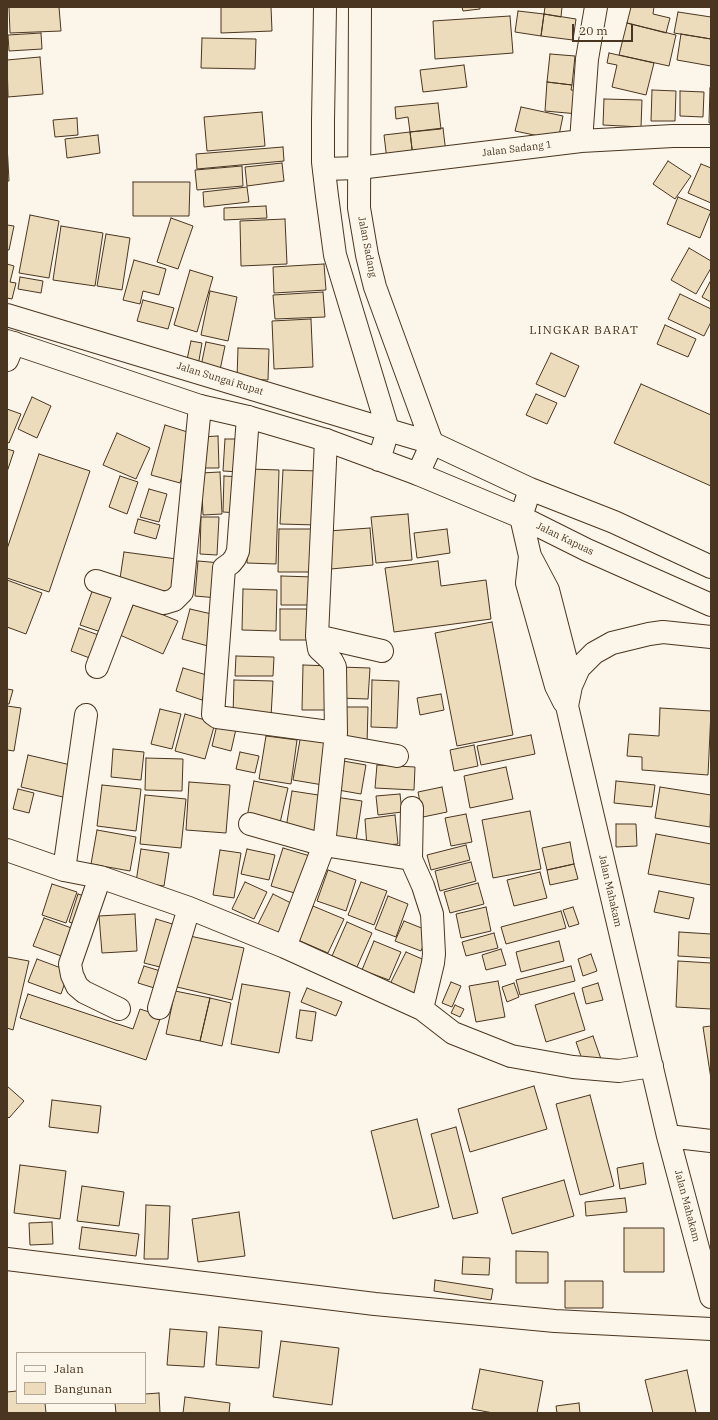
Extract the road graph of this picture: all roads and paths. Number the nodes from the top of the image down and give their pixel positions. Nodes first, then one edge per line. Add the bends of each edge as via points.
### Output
1 (325, 7) edge
2 (360, 7) edge
3 (596, 7) edge
4 (711, 136) edge
5 (581, 141) junction
6 (358, 168) junction
7 (324, 169) junction
8 (7, 315) edge
9 (9, 348) edge
10 (200, 406) junction
11 (248, 417) junction
12 (388, 430) junction
13 (326, 440) junction
14 (432, 443) junction
15 (379, 460) junction
16 (418, 474) junction
17 (530, 489) junction
18 (520, 517) junction
19 (711, 567) edge
20 (96, 581) dead end
21 (126, 591) junction
22 (711, 605) edge
23 (317, 636) junction
24 (711, 637) edge
25 (382, 651) dead end
26 (97, 667) dead end
27 (569, 696) junction
28 (86, 715) dead end
29 (336, 739) junction
30 (397, 756) dead end
31 (412, 808) dead end
32 (250, 824) dead end
33 (324, 845) junction
34 (7, 850) edge
35 (411, 859) junction
36 (64, 870) junction
37 (100, 877) junction
38 (189, 908) junction
39 (285, 947) junction
40 (159, 1008) dead end
41 (118, 1009) dead end
42 (422, 1009) junction
43 (652, 1066) junction
44 (668, 1136) junction
45 (711, 1141) edge
46 (7, 1258) edge
47 (711, 1297) edge
48 (711, 1329) edge

1 - 7 street via 322,120
2 - 6 street, Jalan Sadang
3 - 5 street via 587,59
4 - 5 street, Jalan Sadang 1
5 - 6 street, Jalan Sadang 1
6 - 7 street, Jalan Sadang 1
6 - 14 street, Jalan Sadang via 359,208 375,287
7 - 12 street via 335,255
8 - 12 street, Jalan Sungai Rupat
9 - 10 street
10 - 11 street
10 - 21 street via 182,592 174,600 164,603
11 - 13 street
11 - 29 street via 238,551 236,558 224,568 213,714 217,718
12 - 14 street, Jalan Sungai Rupat
12 - 15 street
13 - 15 street
13 - 23 street
14 - 16 street
14 - 17 street
15 - 16 street
16 - 18 street, Jalan Kapuas
17 - 18 street
17 - 19 street via 614,522
18 - 22 street, Jalan Kapuas
18 - 27 street, Jalan Mahakam via 530,556 527,583 556,686
20 - 21 street
21 - 26 street
23 - 25 street
23 - 29 street via 319,649 335,667
24 - 27 street via 663,632 612,643 594,653 580,668
27 - 43 street, Jalan Mahakam
28 - 36 street
29 - 30 street
29 - 33 street
31 - 35 street
32 - 33 street
33 - 35 street
33 - 39 street
34 - 36 street
35 - 42 street via 432,914 434,963
36 - 37 street
37 - 38 street
37 - 41 street via 70,964 77,986
38 - 39 street
38 - 40 street
39 - 42 street
42 - 43 street via 453,1033 511,1056 619,1071
43 - 44 street, Jalan Mahakam
44 - 45 street
44 - 47 street, Jalan Mahakam
46 - 48 street via 391,1305 555,1321

